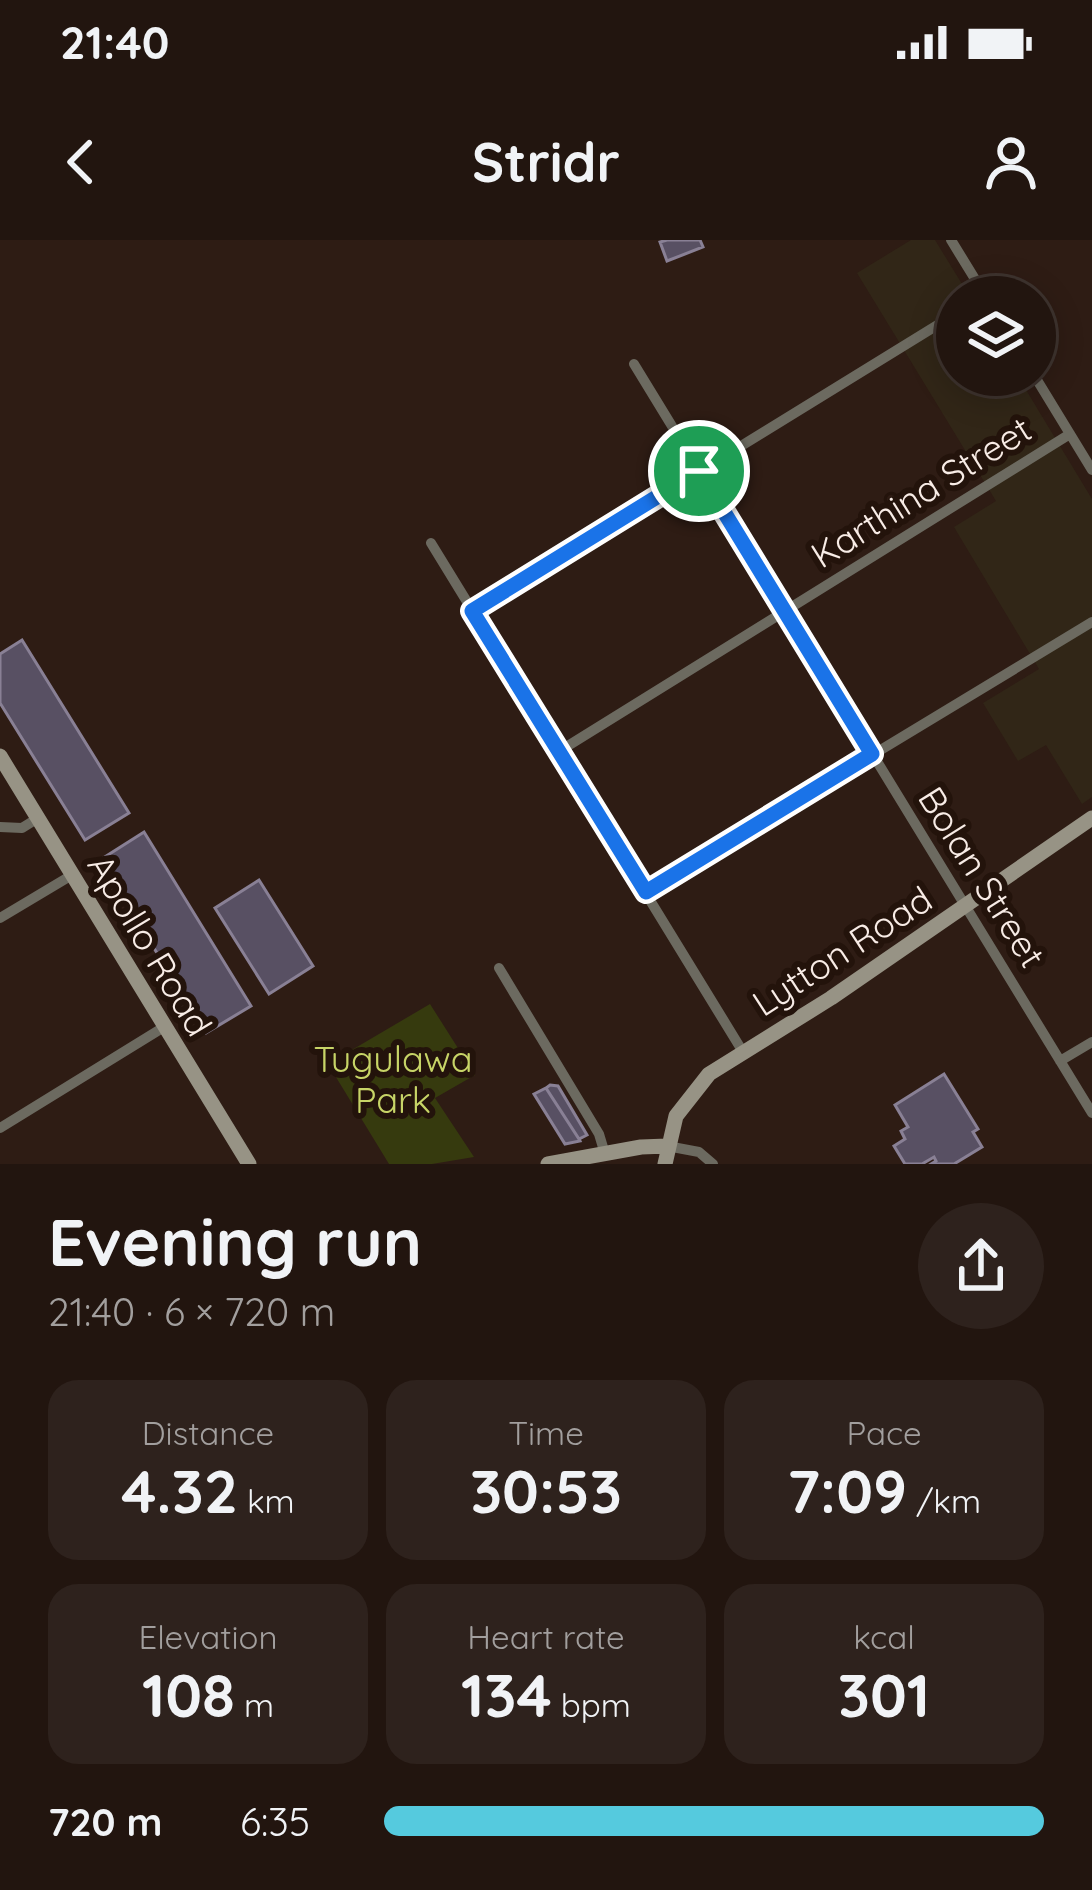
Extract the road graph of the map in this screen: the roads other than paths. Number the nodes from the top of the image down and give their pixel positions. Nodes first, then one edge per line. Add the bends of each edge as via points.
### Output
1 (951, 240) edge
2 (972, 276) edge
3 (936, 326) edge
4 (634, 364) dead end
5 (1047, 396) edge
6 (1070, 434) junction
7 (1092, 470) edge
8 (699, 471) junction
9 (430, 543) dead end
10 (472, 611) junction
11 (786, 613) junction
12 (1092, 622) edge
13 (558, 752) junction
14 (872, 754) junction
15 (0, 756) edge
16 (38, 818) junction
17 (1092, 818) edge
18 (0, 827) edge
19 (72, 874) junction
20 (646, 892) junction
21 (965, 906) junction
22 (0, 918) edge
23 (499, 968) dead end
24 (164, 1027) junction
25 (1092, 1042) edge
26 (743, 1052) junction
27 (1060, 1061) junction
28 (1092, 1114) edge
29 (0, 1128) edge
30 (667, 1146) junction
31 (605, 1154) junction
32 (249, 1164) edge
33 (548, 1164) edge
34 (665, 1164) edge
35 (713, 1164) edge

1 - 2 street
3 - 8 street
4 - 8 street, Bolan Street
5 - 6 street
6 - 7 street
6 - 11 street, Karthina Street
8 - 10 street
8 - 11 street, Bolan Street
9 - 10 street
10 - 13 street
11 - 13 street, Karthina Street
11 - 14 street, Bolan Street
12 - 14 street
13 - 20 street
14 - 20 street
14 - 21 street, Bolan Street
15 - 16 street, Apollo Road
16 - 18 street via 22,828
16 - 19 street, Apollo Road
17 - 21 street, Lytton Road
19 - 22 street
19 - 24 street, Apollo Road
20 - 26 street
21 - 26 street, Lytton Road
21 - 27 street, Bolan Street
23 - 31 street
24 - 29 street
24 - 32 street, Apollo Road
25 - 27 street
26 - 30 street, Lytton Road via 689,1095
27 - 28 street, Bolan Street
30 - 31 street
30 - 34 street, Lytton Road
30 - 35 street via 699,1152
31 - 33 street

